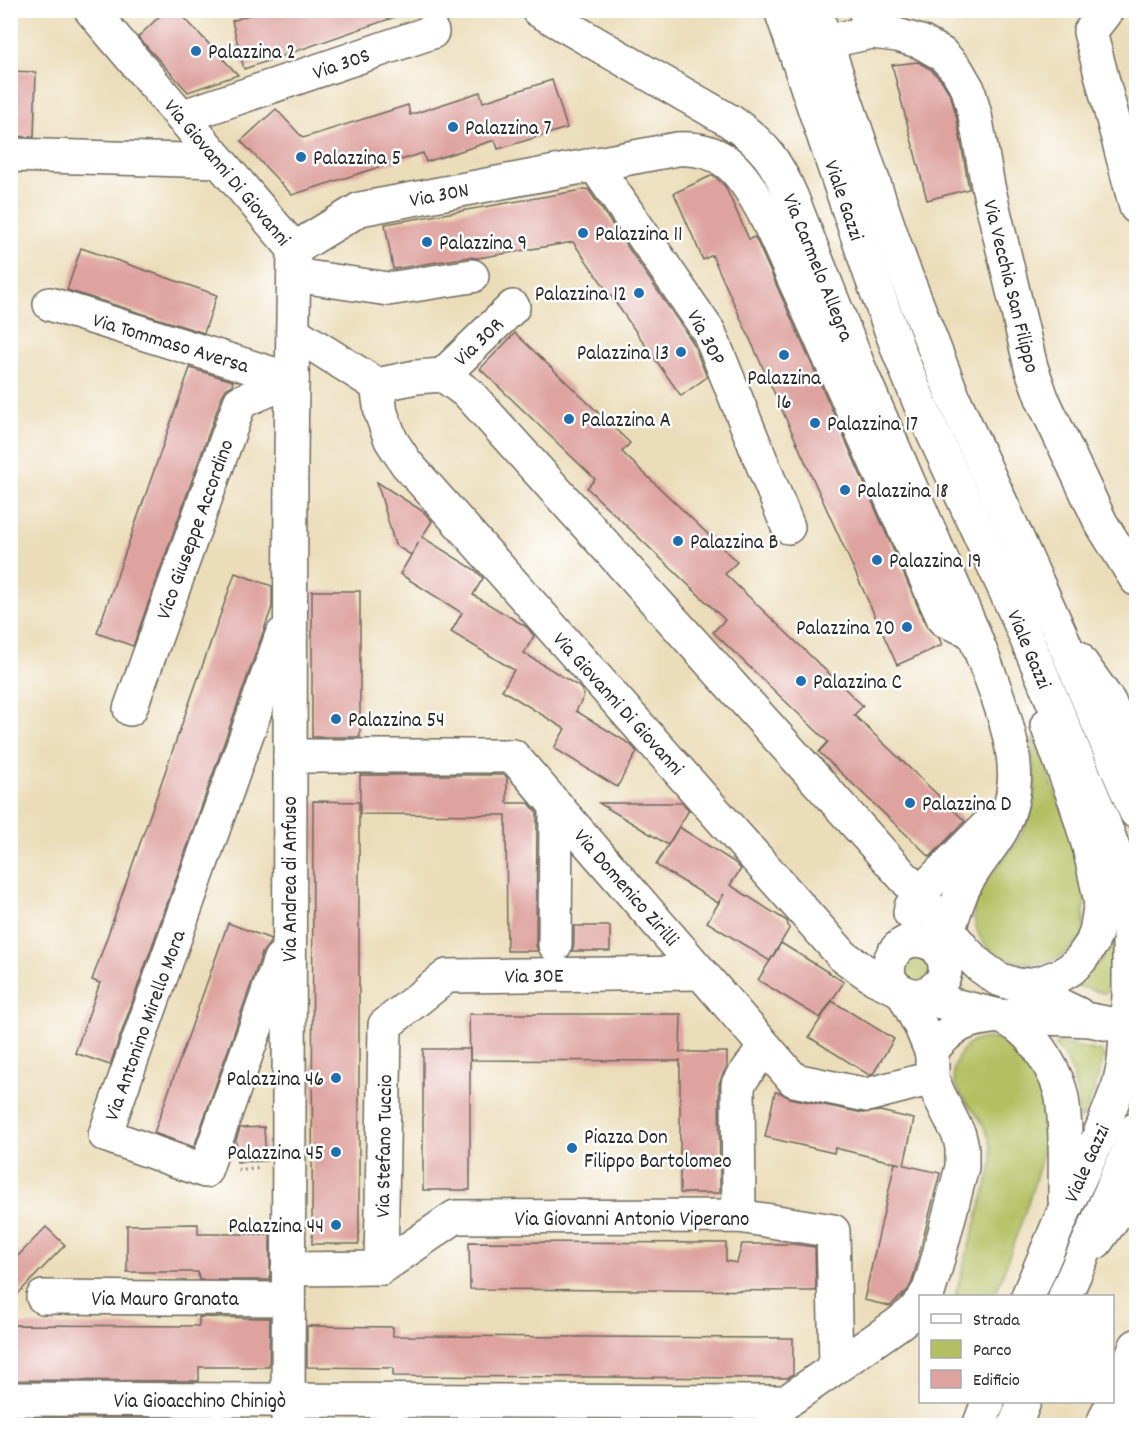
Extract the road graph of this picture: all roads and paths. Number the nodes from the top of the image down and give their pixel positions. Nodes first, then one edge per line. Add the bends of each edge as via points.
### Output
1 (538, 10) edge
2 (781, 10) edge
3 (815, 10) edge
4 (1107, 10) edge
5 (105, 15) edge
6 (868, 21) edge
7 (432, 32) dead end
8 (825, 42) junction
9 (181, 117) junction
10 (10, 155) edge
11 (219, 161) junction
12 (594, 164) junction
13 (1137, 207) edge
14 (294, 262) junction
15 (472, 276) dead end
16 (50, 304) dead end
17 (513, 307) dead end
18 (292, 332) junction
19 (443, 375) junction
20 (292, 380) junction
21 (377, 385) junction
22 (788, 527) dead end
23 (1137, 579) edge
24 (290, 613) junction
25 (1017, 616) junction
26 (973, 632) junction
27 (1061, 635) junction
28 (130, 709) dead end
29 (290, 756) junction
30 (1137, 765) edge
31 (1012, 800) junction
32 (556, 805) junction
33 (1137, 812) edge
34 (919, 894) junction
35 (289, 935) junction
36 (555, 945) dead end
37 (898, 947) junction
38 (701, 974) junction
39 (932, 976) junction
40 (1009, 983) junction
41 (1000, 1016) junction
42 (1090, 1020) junction
43 (385, 1025) joint
44 (1132, 1028) edge
45 (765, 1047) junction
46 (932, 1064) junction
47 (1137, 1129) edge
48 (212, 1150) junction
49 (288, 1167) junction
50 (1137, 1186) edge
51 (1065, 1209) junction
52 (739, 1216) junction
53 (381, 1268) junction
54 (1072, 1282) edge
55 (288, 1284) junction
56 (926, 1295) edge
57 (1028, 1295) edge
58 (43, 1297) dead end
59 (919, 1306) edge
60 (1137, 1346) edge
61 (836, 1367) junction
62 (10, 1399) edge
63 (987, 1403) edge
64 (1023, 1403) edge
65 (288, 1413) edge
66 (778, 1414) edge
67 (1114, 1422) edge
68 (979, 1425) edge
69 (1015, 1425) edge

1 - 26 street, Via Carmelo Allegra via 730,121 771,156
2 - 25 street, Viale Gazzi via 899,352
3 - 8 street, Viale Gazzi
4 - 13 street via 1090,32
5 - 9 street, Via Giovanni Di Giovanni
6 - 8 street, Via Vecchia San Filippo
6 - 23 street, Via Vecchia San Filippo via 942,54 968,88 1031,367 1101,523
7 - 9 street, Via 30S
8 - 27 street, Viale Gazzi via 929,339
9 - 11 street, Via Giovanni Di Giovanni
10 - 11 street
11 - 14 street, Via Giovanni Di Giovanni
12 - 14 street, Via 30N via 360,209
12 - 22 street, Via 30P via 709,332
12 - 26 street, Via Carmelo Allegra via 688,148 715,155 739,175 760,207 944,620
14 - 15 street via 388,289
14 - 18 street, Via Giovanni Di Giovanni
16 - 20 street, Via Tommaso Aversa
17 - 19 street, Via 30R
18 - 20 street, Via Andrea di Anfuso
18 - 21 street
19 - 21 street
19 - 34 street via 469,394
20 - 24 street, Via Andrea di Anfuso
20 - 28 street, Vico Giuseppe Accordino via 240,402
21 - 39 street, Via Giovanni Di Giovanni via 381,413 391,440 406,463 843,956 876,979
24 - 29 street, Via Andrea di Anfuso
24 - 48 street, Via Antonino Mirello Mora via 105,1135 205,1171
25 - 40 street via 1049,731 1080,814 1101,902 1092,943 1071,969 1043,982
25 - 44 street, Viale Gazzi via 1115,853 1129,930
26 - 31 street, Via Carmelo Allegra via 1007,726 1014,767
27 - 30 street via 1109,702
27 - 33 street, Viale Gazzi
29 - 32 street, Via Domenico Zirilli via 513,756
29 - 35 street, Via Andrea di Anfuso
31 - 34 street
31 - 39 street, Via Carmelo Allegra via 1002,828 965,886
32 - 36 street
32 - 38 street, Via Domenico Zirilli
34 - 37 street via 910,907 909,926
34 - 39 street
35 - 48 street, Via Antonino Mirello Mora
35 - 49 street, Via Andrea di Anfuso
37 - 39 street via 923,940 938,949
37 - 39 street via 889,970 895,986
38 - 43 street, Via 30E via 447,976
38 - 45 street, Via Domenico Zirilli
39 - 40 street via 964,969
39 - 41 street
39 - 46 street, Via Carmelo Allegra
40 - 42 street
41 - 42 street
41 - 46 street via 961,1024 945,1035
41 - 51 street via 1020,1028 1043,1054 1062,1096
42 - 44 street
43 - 53 street, Via Stefano Tuccio
44 - 51 street, Viale Gazzi via 1119,1085
45 - 46 street, Via Domenico Zirilli via 794,1080 867,1095
45 - 52 street via 738,1084
46 - 56 street via 939,1095 959,1135 962,1167
47 - 54 street, Viale Gazzi
48 - 49 path via 235,1170
49 - 55 street, Via Andrea di Anfuso
50 - 54 street
51 - 57 street, Viale Gazzi
52 - 53 street, Via Giovanni Antonio Viperano via 455,1217
52 - 61 street, Via Giovanni Antonio Viperano via 833,1231
53 - 55 street, Via Mauro Granata
55 - 58 street, Via Mauro Granata
55 - 65 street, Via Andrea di Anfuso
59 - 61 street
60 - 67 street
61 - 66 street
62 - 65 street, Via Gioacchino Chinigò
63 - 68 street
64 - 69 street
65 - 66 street, Via Gioacchino Chinigò

